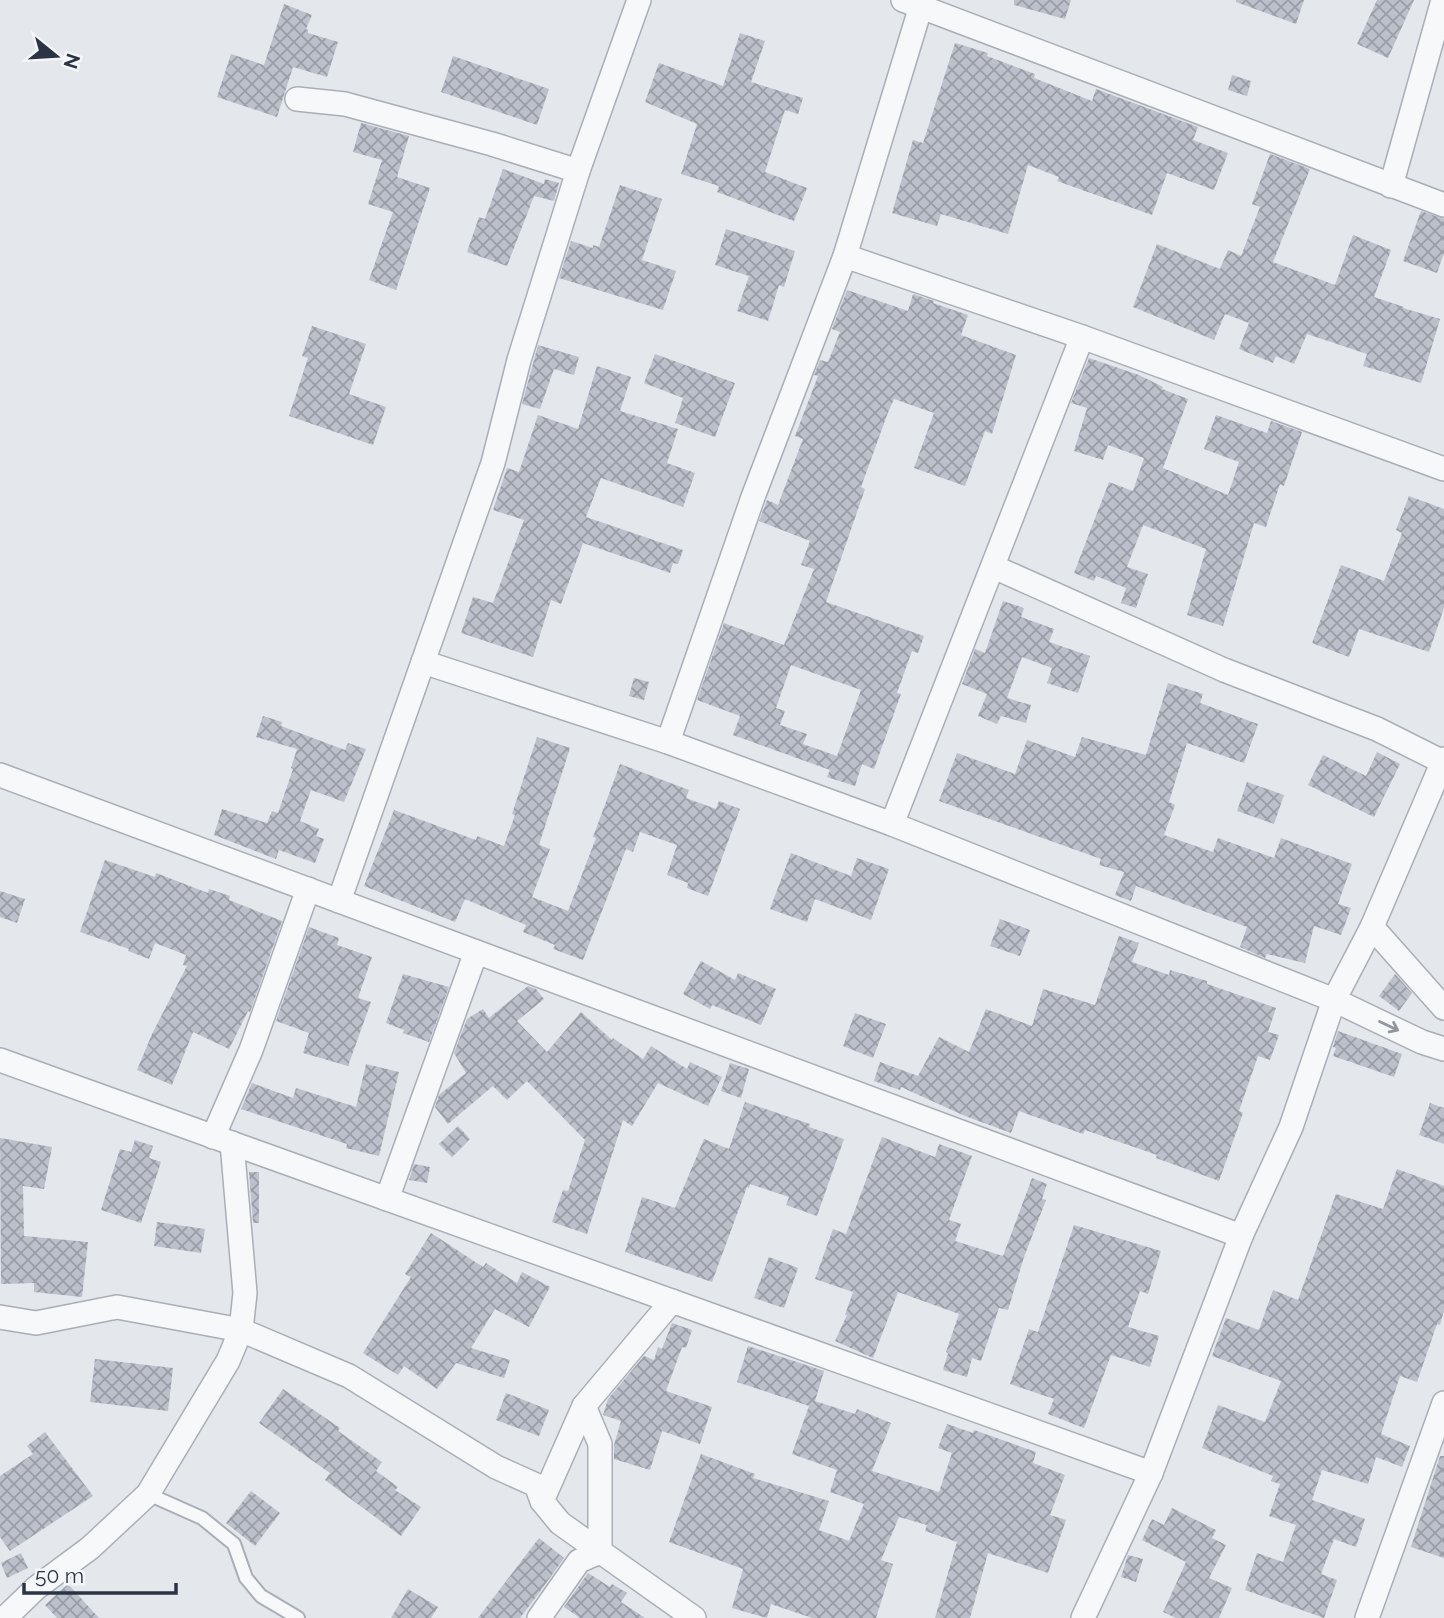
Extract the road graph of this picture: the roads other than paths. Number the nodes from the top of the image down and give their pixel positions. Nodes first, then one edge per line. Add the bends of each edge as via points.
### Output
1 (639, 0) edge
2 (1443, 0) edge
3 (912, 3) edge
4 (297, 99) dead end
5 (578, 171) junction
6 (1391, 186) junction
7 (1444, 205) edge
8 (845, 256) junction
9 (1082, 337) junction
10 (1444, 470) edge
11 (994, 567) junction
12 (423, 662) junction
13 (668, 742) junction
14 (1443, 761) edge
15 (0, 775) edge
16 (892, 824) junction
17 (308, 889) junction
18 (339, 901) junction
19 (1372, 927) junction
20 (477, 952) junction
21 (1334, 1000) junction
22 (1444, 1008) edge
23 (1444, 1049) edge
24 (0, 1060) edge
25 (223, 1140) junction
26 (387, 1199) junction
27 (1241, 1236) junction
28 (671, 1301) junction
29 (0, 1317) edge
30 (241, 1330) junction
31 (1444, 1403) edge
32 (584, 1406) junction
33 (1150, 1473) junction
34 (148, 1494) junction
35 (542, 1501) junction
36 (600, 1552) junction
37 (5, 1618) edge
38 (298, 1618) edge
39 (538, 1618) edge
40 (694, 1618) edge
41 (1083, 1618) edge
42 (1367, 1618) edge

1 - 5 street
2 - 6 street
3 - 6 street
3 - 8 street
4 - 5 street via 345,104
5 - 12 street via 519,360 493,463
6 - 7 street
8 - 9 street
8 - 13 street via 753,497
9 - 10 street
9 - 11 street
11 - 14 street
11 - 16 street
12 - 13 street
12 - 18 street
13 - 16 street
14 - 19 street
15 - 17 street
16 - 21 street
17 - 18 street
17 - 25 street
18 - 20 street
19 - 21 street
19 - 22 street
20 - 26 street
20 - 27 street
21 -> 23 street
21 - 27 street via 1291,1127
24 - 25 street
25 - 26 street
25 - 30 street via 245,1293
26 - 28 street
27 - 33 street
28 - 32 street
28 - 33 street
29 - 30 street via 36,1323 117,1307
30 - 34 street via 228,1361
30 - 35 street via 349,1376 496,1467 536,1485
31 - 42 street
32 - 35 street
32 - 36 street via 600,1444
33 - 41 street
34 - 37 street
34 - 38 lane via 202,1518 234,1544 253,1587
35 - 36 street via 560,1523
36 - 39 street via 579,1562
36 - 40 street

